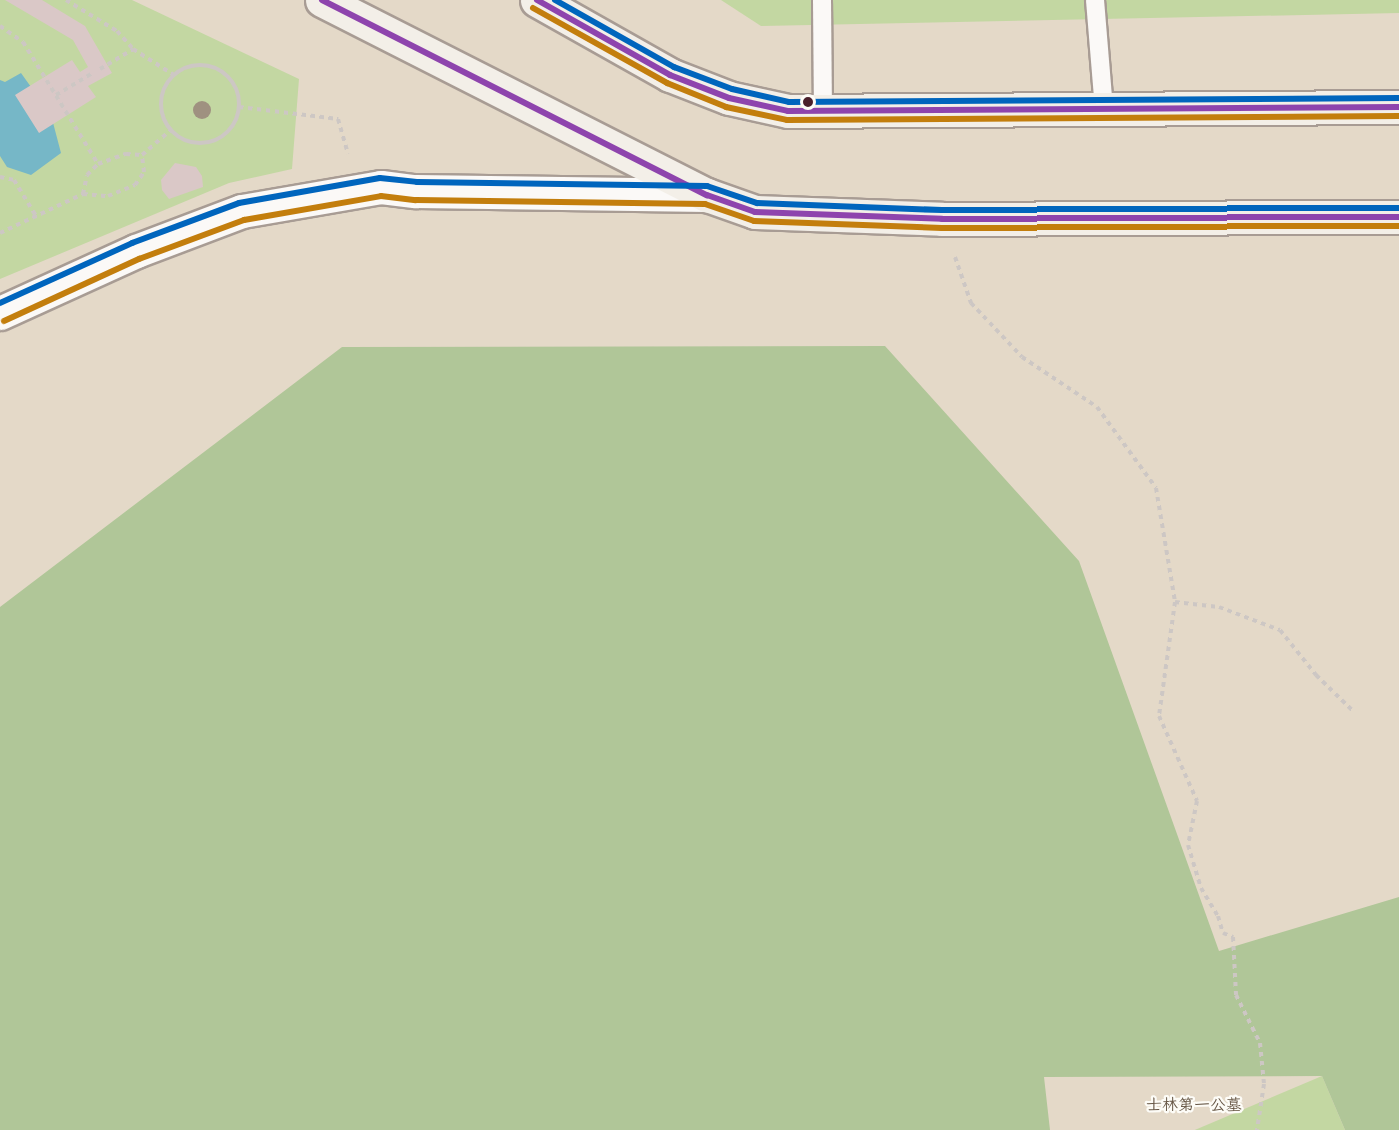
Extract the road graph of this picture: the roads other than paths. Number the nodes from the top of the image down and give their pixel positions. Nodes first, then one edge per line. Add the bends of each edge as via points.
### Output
1 (322, 0) edge
2 (537, 0) edge
3 (822, 0) edge
4 (1095, 0) edge
5 (1399, 107) edge
6 (1104, 110) junction
7 (823, 112) junction
8 (707, 195) junction
9 (1399, 217) edge
10 (0, 313) edge

1 - 8 main road
2 - 7 main road via 670,75 719,94 788,111
3 - 7 lane
4 - 6 lane
5 - 6 main road
6 - 7 main road
8 - 9 main road via 755,212 942,219
8 - 10 street via 381,187 242,211 136,251

